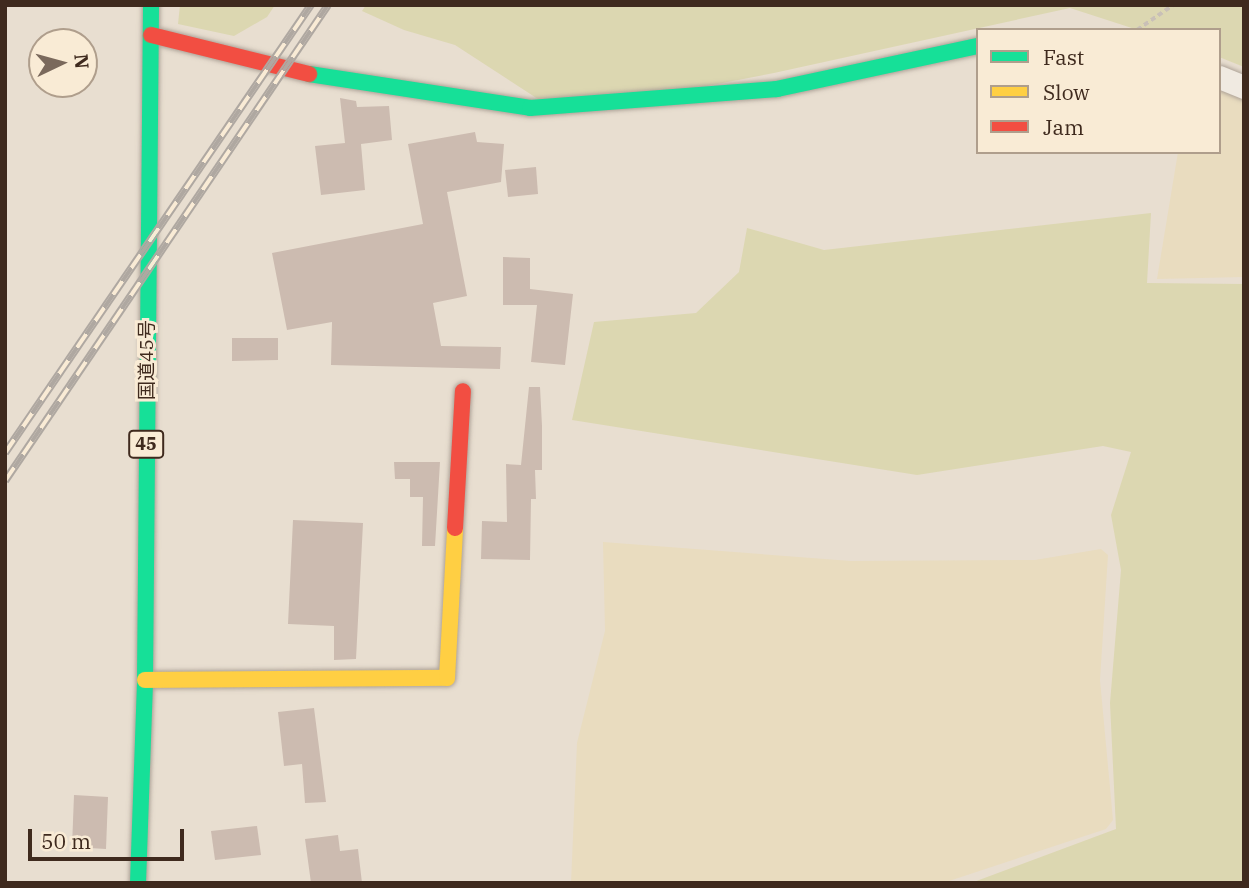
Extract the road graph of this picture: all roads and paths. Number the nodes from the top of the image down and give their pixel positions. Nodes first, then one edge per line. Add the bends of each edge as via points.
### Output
1 (151, 5) edge
2 (1173, 5) edge
3 (1140, 28) edge
4 (151, 35) junction
5 (976, 46) edge
6 (1221, 78) edge
7 (1244, 86) edge
8 (463, 391) dead end
9 (145, 680) junction
10 (138, 883) edge

1 - 4 main road, 国道45号 / 45
2 - 3 path
4 - 5 main road via 315,75 530,107 777,89
4 - 9 main road, 国道45号 / 45
6 - 7 street
8 - 9 main road via 447,678
9 - 10 main road, 国道45号 / 45

